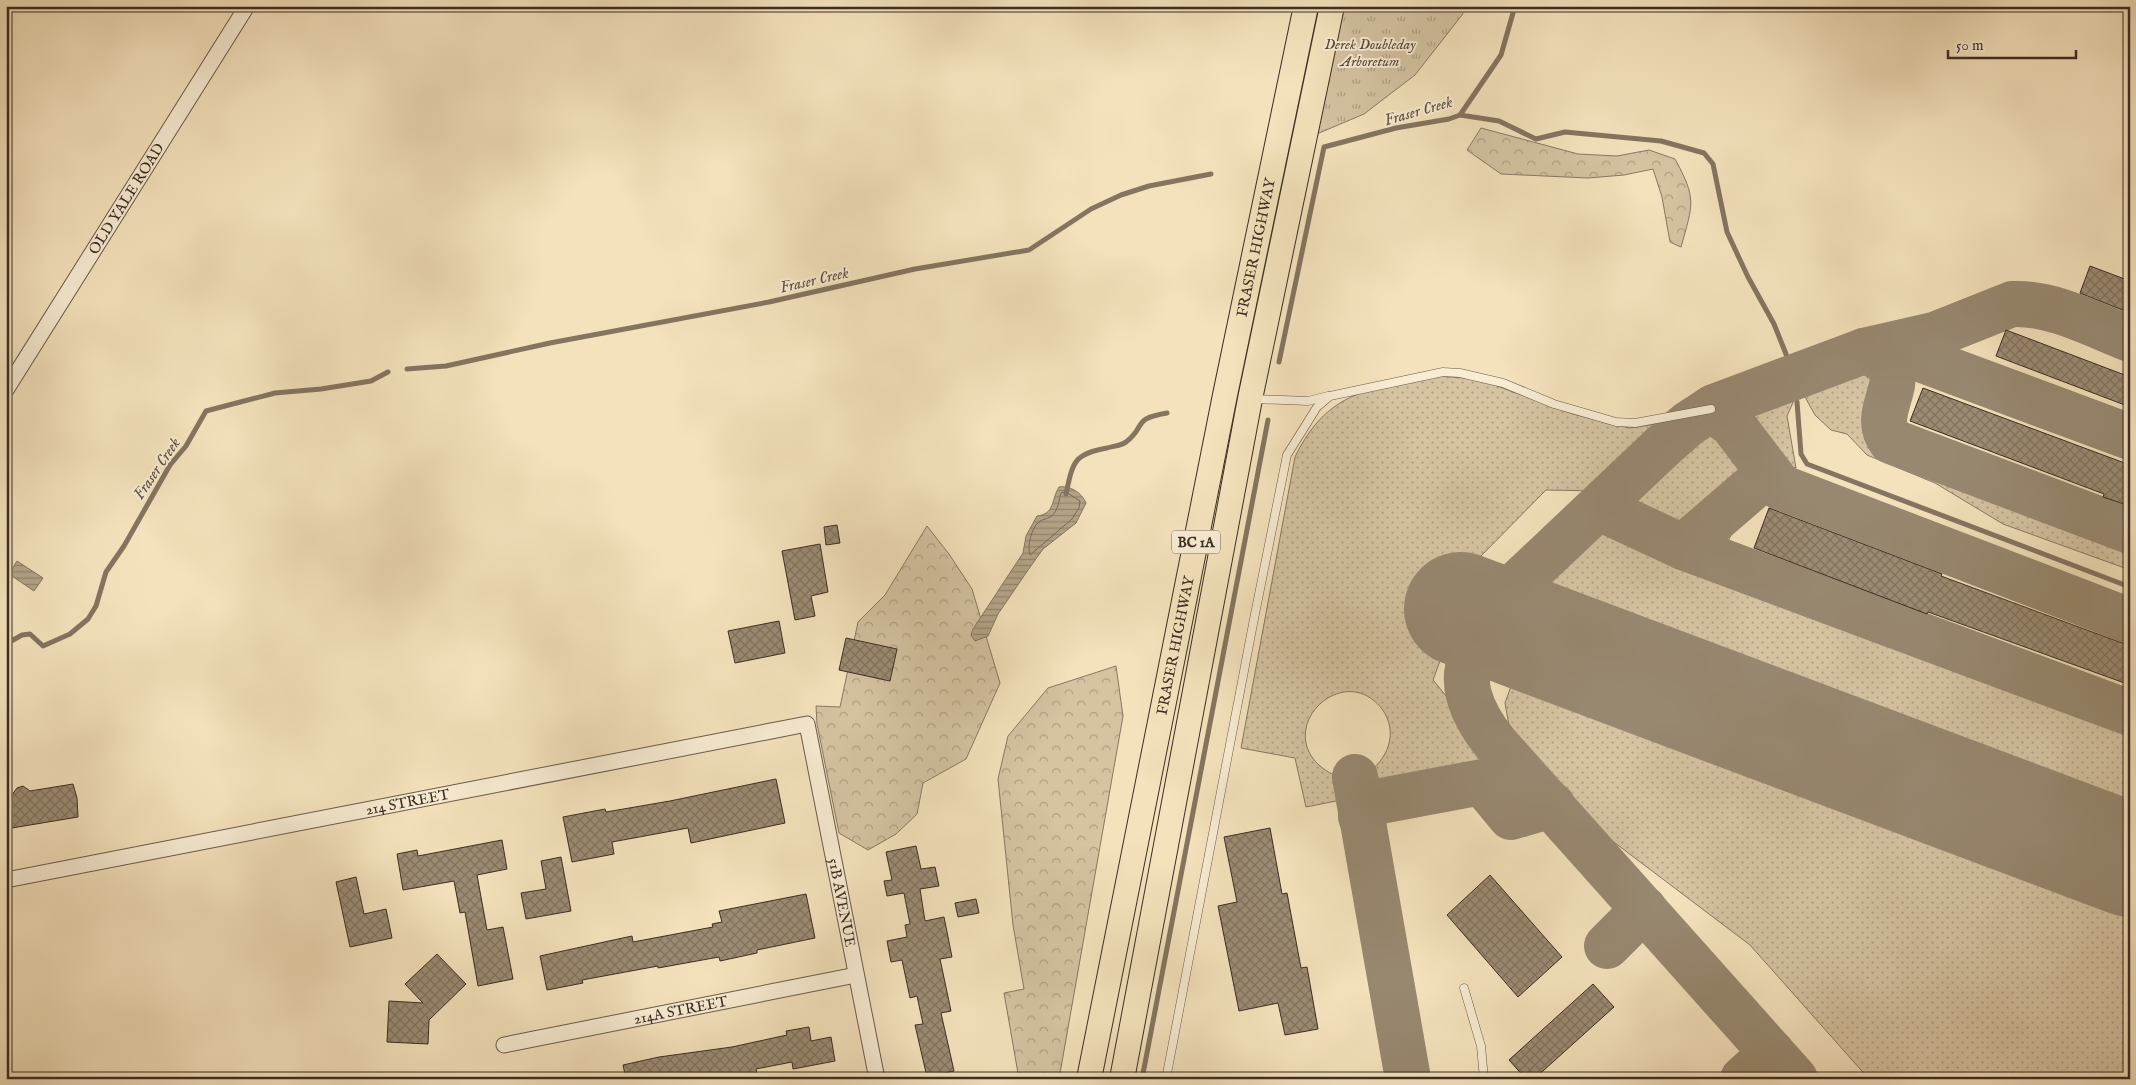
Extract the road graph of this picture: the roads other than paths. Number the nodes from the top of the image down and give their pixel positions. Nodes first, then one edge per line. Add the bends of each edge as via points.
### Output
1 (247, 6) edge
2 (1306, 6) edge
3 (1332, 6) edge
4 (6, 390) edge
5 (1330, 396) junction
6 (1250, 399) junction
7 (1712, 409) dead end
8 (807, 724) joint
9 (6, 880) edge
10 (856, 975) junction
11 (1464, 988) dead end
12 (504, 1045) dead end
13 (877, 1079) edge
14 (1089, 1079) edge
15 (1122, 1079) edge
16 (1166, 1079) edge
17 (1484, 1079) edge

1 - 4 street, OLD YALE ROAD
2 - 14 main road, FRASER HIGHWAY / BC 1A
3 - 6 main road, FRASER HIGHWAY / BC 1A
5 - 6 lane via 1308,401
5 - 7 lane via 1443,372 1460,372 1503,383 1554,404 1616,422 1635,423
5 - 16 lane via 1317,407 1287,455
6 - 15 main road, FRASER HIGHWAY / BC 1A
8 - 9 street, 214 STREET
8 - 10 street, 51B AVENUE
10 - 12 street, 214A STREET
10 - 13 street, 51B AVENUE
11 - 17 lane via 1481,1046

